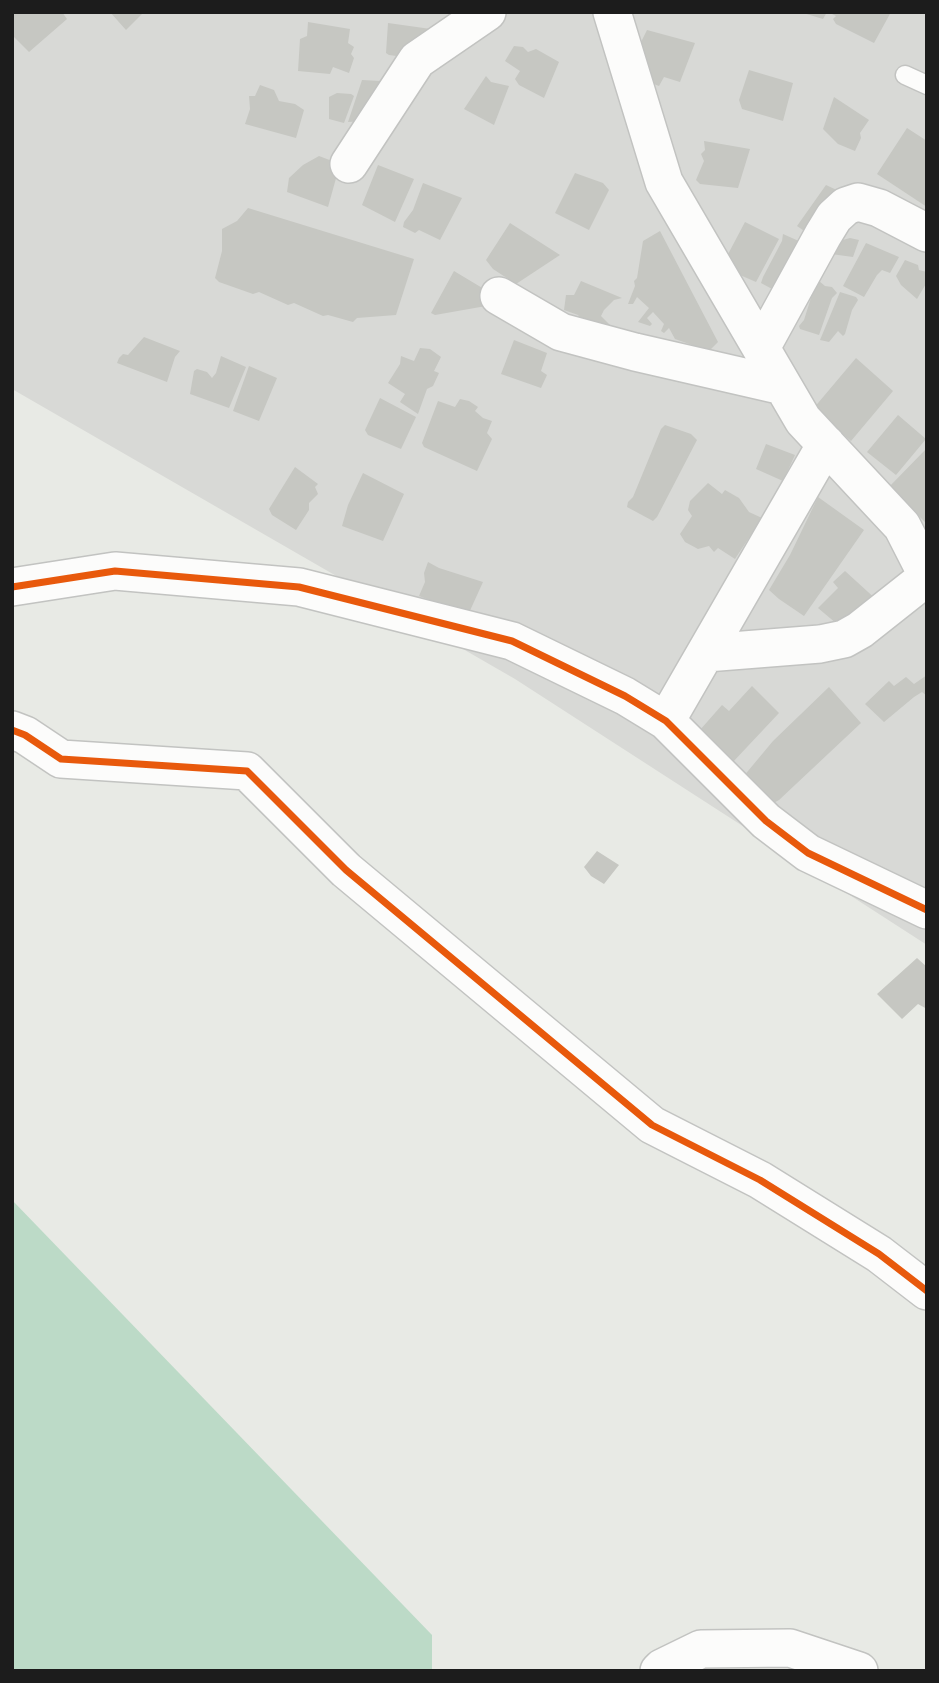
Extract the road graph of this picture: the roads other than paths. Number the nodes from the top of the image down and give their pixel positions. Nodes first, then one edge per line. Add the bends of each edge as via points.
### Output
1 (487, 12) edge
2 (612, 12) edge
3 (905, 75) dead end
4 (927, 85) edge
5 (349, 164) dead end
6 (927, 233) edge
7 (499, 296) dead end
8 (761, 348) junction
9 (783, 386) junction
10 (826, 444) junction
11 (927, 576) edge
12 (12, 587) edge
13 (706, 653) junction
14 (666, 721) junction
15 (12, 730) edge
16 (927, 910) edge
17 (927, 1291) edge
18 (659, 1671) edge
19 (859, 1671) edge

1 - 5 street via 417,60
2 - 8 street via 664,182
3 - 4 lane
6 - 8 street via 879,208 858,202 846,206 823,235
7 - 9 street via 561,332
8 - 9 street
9 - 10 street via 803,420
10 - 11 street via 901,526
10 - 13 street
11 - 13 street via 844,639
12 - 14 street via 115,571 299,587 512,641
13 - 14 street
14 - 16 street via 766,821 808,853
15 - 17 street via 61,760 247,771 345,870 652,1125 760,1180 880,1254
18 - 19 street via 701,1649 790,1648

